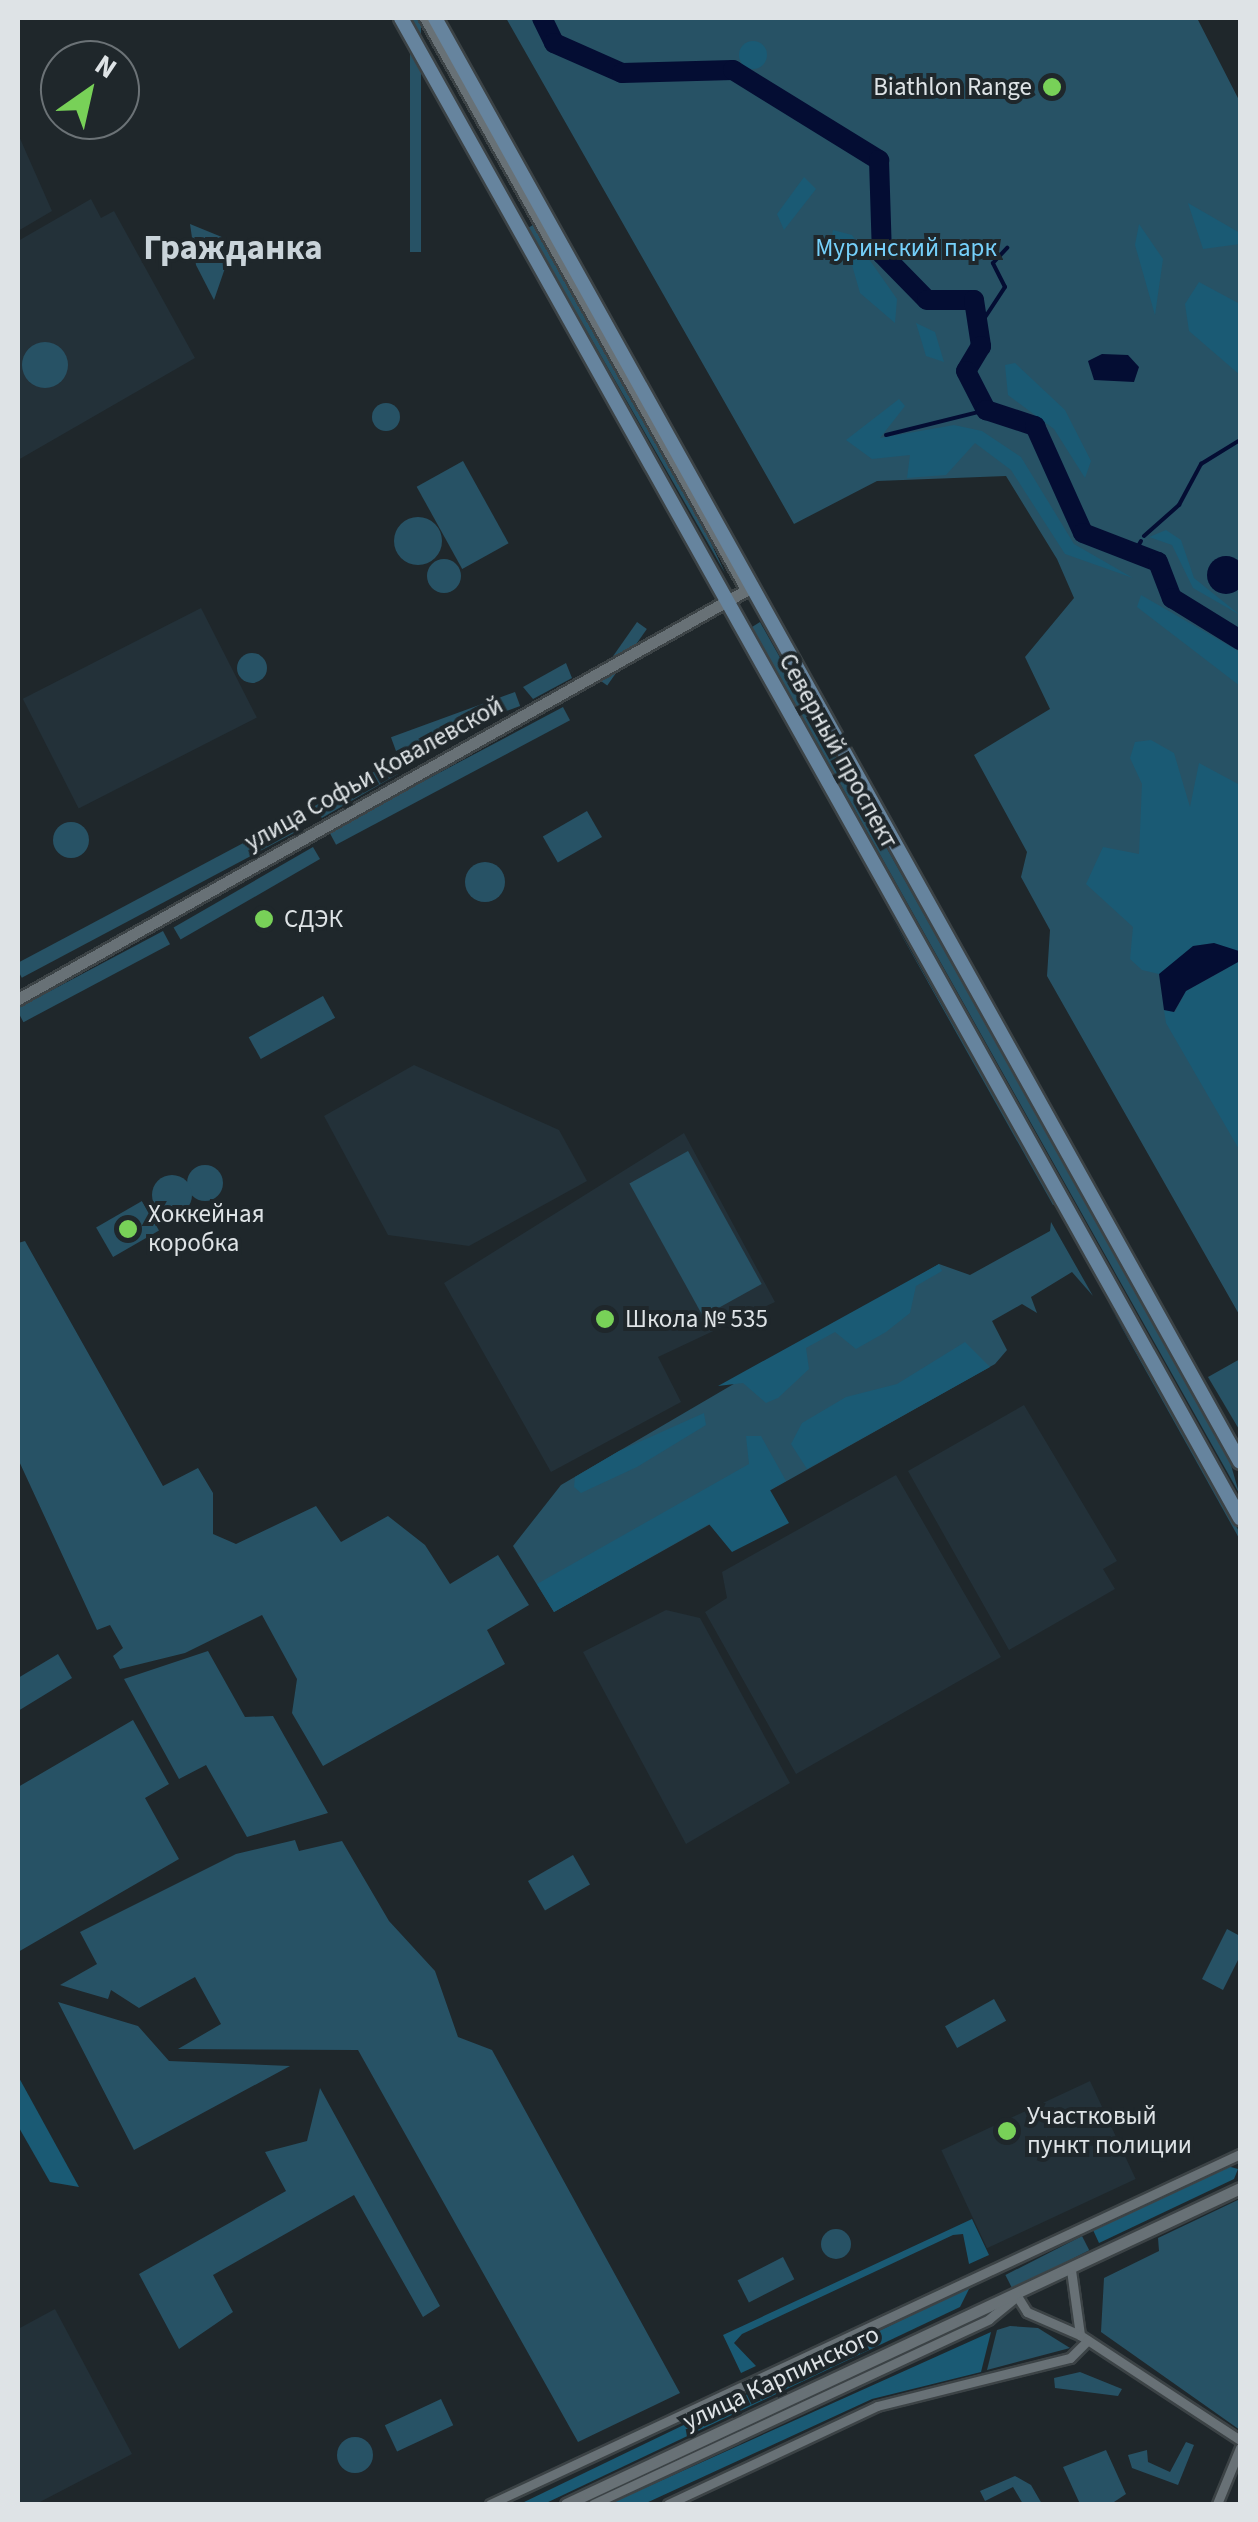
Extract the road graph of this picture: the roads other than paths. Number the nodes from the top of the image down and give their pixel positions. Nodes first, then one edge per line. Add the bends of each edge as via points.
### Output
1 (401, 18) edge
2 (424, 18) edge
3 (435, 18) edge
4 (749, 589) junction
5 (728, 601) junction
6 (18, 999) edge
7 (1240, 1462) edge
8 (1239, 1510) edge
9 (1240, 2153) edge
10 (1240, 2188) edge
11 (1072, 2270) junction
12 (1017, 2296) junction
13 (1084, 2338) junction
14 (1240, 2440) edge
15 (1240, 2448) edge
16 (490, 2504) edge
17 (566, 2504) edge
18 (592, 2504) edge
19 (668, 2504) edge
20 (1216, 2504) edge

1 - 5 main road, Северный проспект
2 - 4 street, Северный проспект
3 - 4 main road, Северный проспект
4 - 5 street, улица Софьи Ковалевской
4 - 7 main road, Северный проспект
5 - 6 street, улица Софьи Ковалевской
5 - 8 main road, Северный проспект
9 - 16 street
10 - 11 street, улица Карпинского
11 - 12 street, улица Карпинского
11 - 13 street
12 - 13 street via 1027,2312
12 - 17 street, улица Карпинского
12 - 18 street, улица Карпинского via 989,2319
13 - 14 street
13 - 19 street via 1070,2358 877,2406
15 - 20 street

